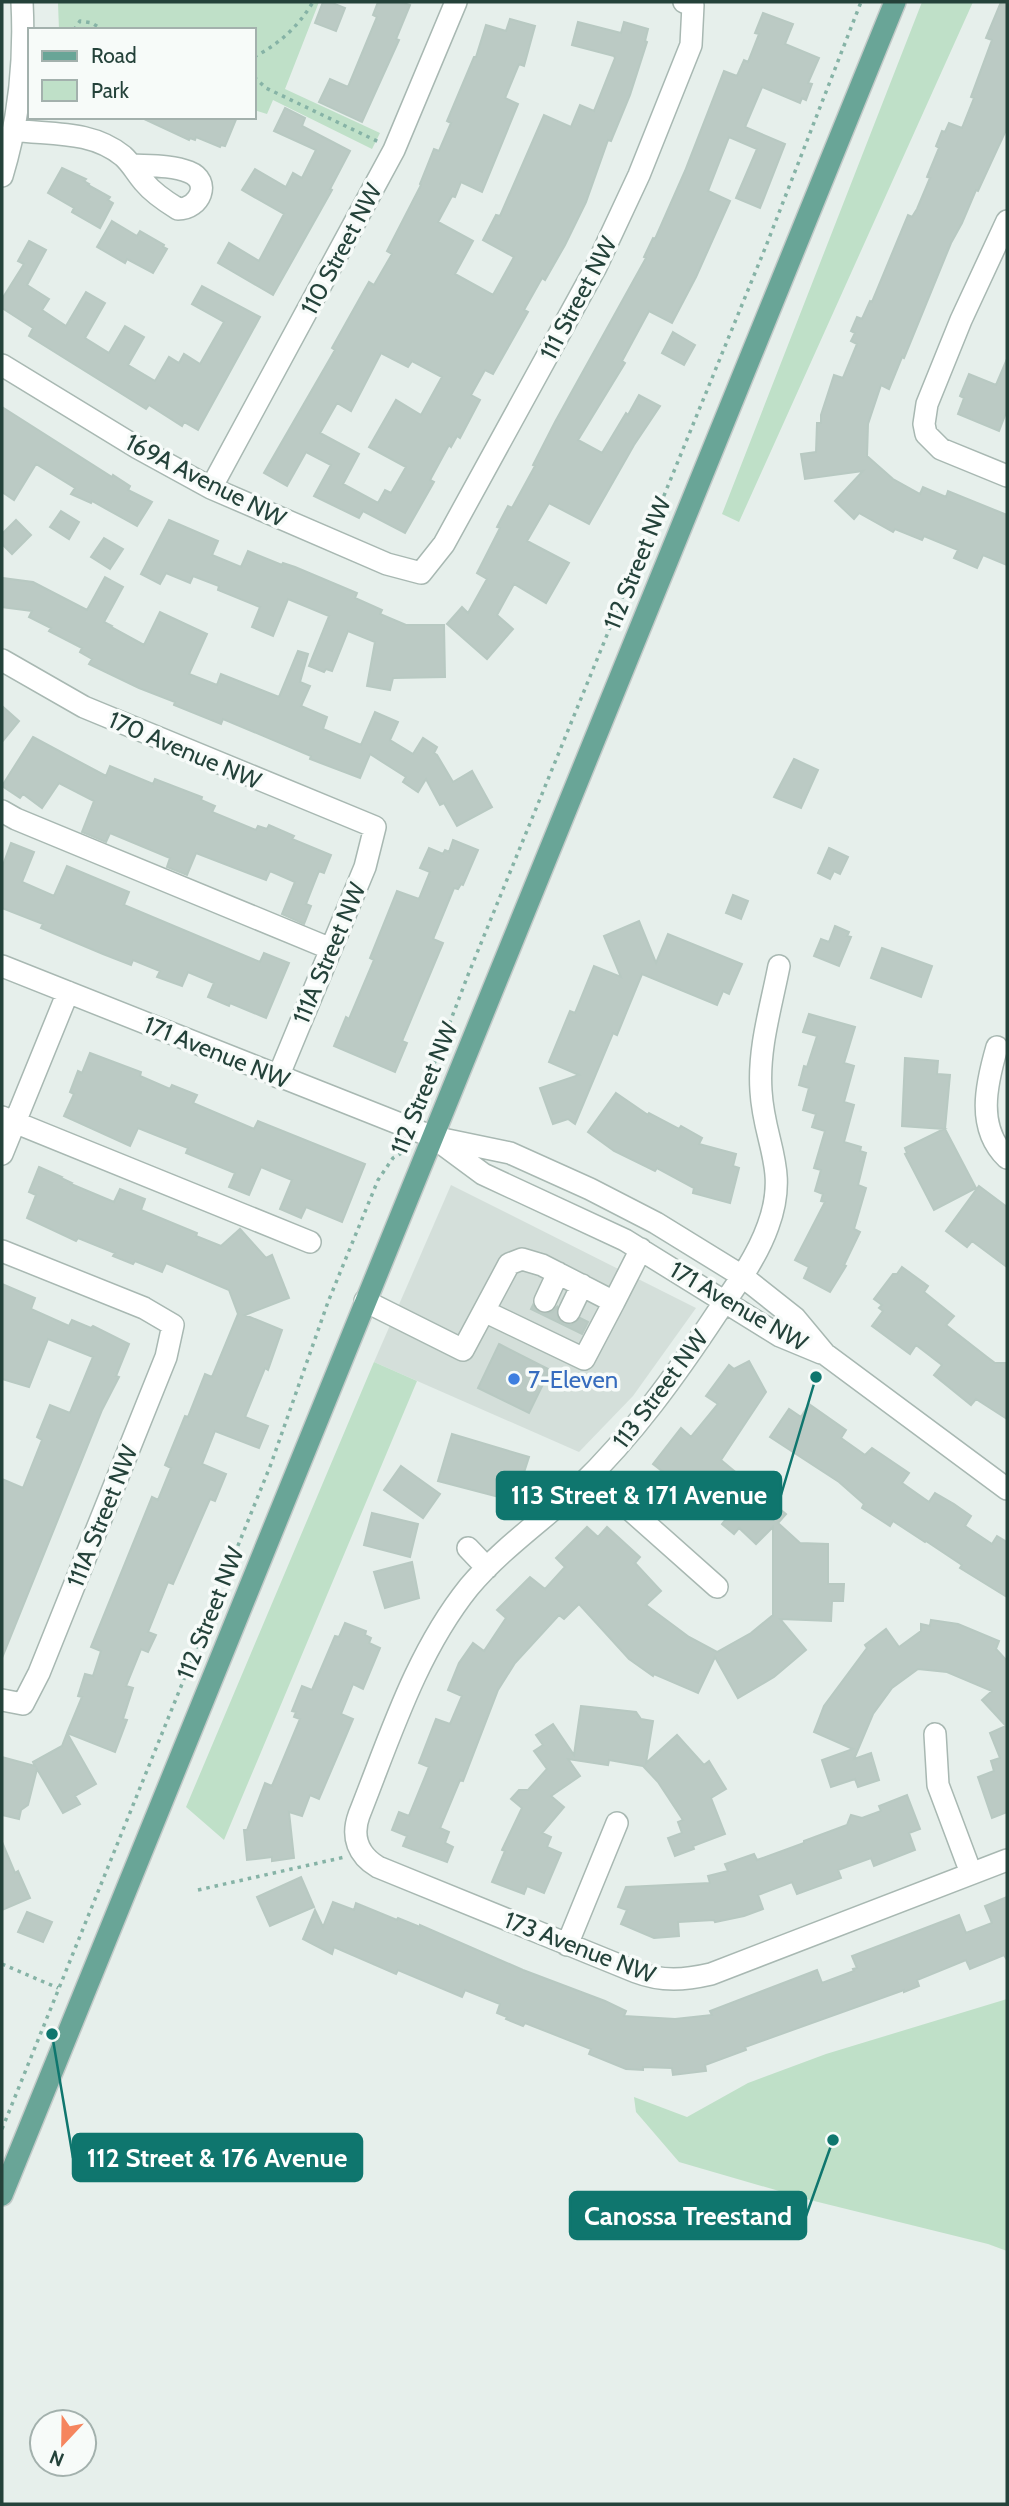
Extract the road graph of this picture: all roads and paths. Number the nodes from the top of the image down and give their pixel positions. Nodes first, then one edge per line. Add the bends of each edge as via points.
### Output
1 (22, 2) edge
2 (313, 2) edge
3 (456, 2) edge
4 (861, 2) edge
5 (895, 2) edge
6 (688, 3) edge
7 (75, 28) edge
8 (99, 28) edge
9 (256, 56) edge
10 (256, 79) edge
11 (13, 130) junction
12 (394, 150) junction
13 (132, 165) dead end
14 (2, 176) edge
15 (1007, 224) edge
16 (2, 365) edge
17 (1007, 476) edge
18 (211, 488) junction
19 (421, 573) joint
20 (2, 660) edge
21 (2, 811) edge
22 (375, 827) joint
23 (331, 949) junction
24 (2, 966) edge
25 (779, 966) dead end
26 (68, 992) junction
27 (996, 1047) dead end
28 (278, 1077) junction
29 (8, 1120) edge
30 (410, 1128) junction
31 (433, 1137) junction
32 (2, 1154) edge
33 (1007, 1158) edge
34 (310, 1242) dead end
35 (641, 1249) junction
36 (2, 1251) edge
37 (558, 1273) junction
38 (742, 1276) junction
39 (582, 1285) junction
40 (365, 1301) junction
41 (726, 1301) junction
42 (614, 1302) junction
43 (484, 1311) junction
44 (538, 1315) junction
45 (562, 1327) junction
46 (825, 1354) junction
47 (591, 1475) junction
48 (1007, 1489) edge
49 (468, 1548) dead end
50 (487, 1568) junction
51 (717, 1587) dead end
52 (12, 1702) edge
53 (935, 1734) dead end
54 (617, 1823) dead end
55 (360, 1851) junction
56 (1007, 1860) edge
57 (971, 1873) junction
58 (198, 1890) dead end
59 (567, 1945) junction
60 (2, 1964) edge
61 (58, 1989) junction
62 (83, 1997) junction
63 (2, 2129) edge
64 (2, 2195) edge

1 - 11 street via 22,67
2 - 9 path via 285,38
3 - 12 street, 110 Street NW
4 - 30 path
5 - 31 main road, 112 Street NW
6 - 19 street, 111 Street NW via 691,45 596,267 444,544
7 - 8 path via 80,21
10 - 12 path via 266,88
11 - 13 street via 85,137 110,147
11 - 14 street
12 - 18 street, 110 Street NW
15 - 17 street via 961,320 924,414 926,434 941,449
16 - 18 street, 169A Avenue NW
18 - 19 street, 169A Avenue NW via 387,564
20 - 22 street, 170 Avenue NW via 83,707
21 - 23 street
22 - 23 street, 111A Street NW via 365,867
23 - 28 street, 111A Street NW
24 - 26 street, 171 Avenue NW
25 - 38 street, 113 Street NW via 760,1076 777,1187 766,1232
26 - 28 street, 171 Avenue NW
26 - 29 street
27 - 33 street via 986,1111 993,1141
28 - 30 street, 171 Avenue NW
29 - 32 street
29 - 34 street
30 - 31 street, 171 Avenue NW
30 - 61 path via 400,1154 378,1180 328,1302 271,1464
31 - 35 street, 171 Avenue NW via 483,1174
31 - 38 street, 171 Avenue NW via 510,1153 544,1168 656,1223
31 - 40 main road, 112 Street NW
35 - 41 street, 171 Avenue NW
35 - 42 street
36 - 52 street, 111A Street NW via 144,1308 173,1325 166,1357 39,1673
37 - 39 street
37 - 43 street via 522,1259 509,1264
37 - 44 street
38 - 41 street, 113 Street NW
38 - 46 street, 171 Avenue NW via 795,1318
39 - 42 street
39 - 45 street
40 - 43 street via 463,1350
40 - 62 main road, 112 Street NW
41 - 46 street, 171 Avenue NW via 780,1336
41 - 47 street, 113 Street NW via 670,1383
42 - 45 street via 584,1359
43 - 44 street
44 - 45 street
46 - 48 street, 171 Avenue NW
47 - 50 street, 113 Street NW
47 - 51 street
49 - 50 street
50 - 55 street, 113 Street NW via 448,1616 422,1662 356,1823
53 - 57 street via 938,1785
54 - 59 street
55 - 58 path
55 - 59 street, 173 Avenue NW via 378,1867
56 - 57 street, 173 Avenue NW
57 - 59 street, 173 Avenue NW via 694,1978 647,1976
60 - 61 path
61 - 62 path
61 - 63 path
62 - 64 main road, 112 Street NW

